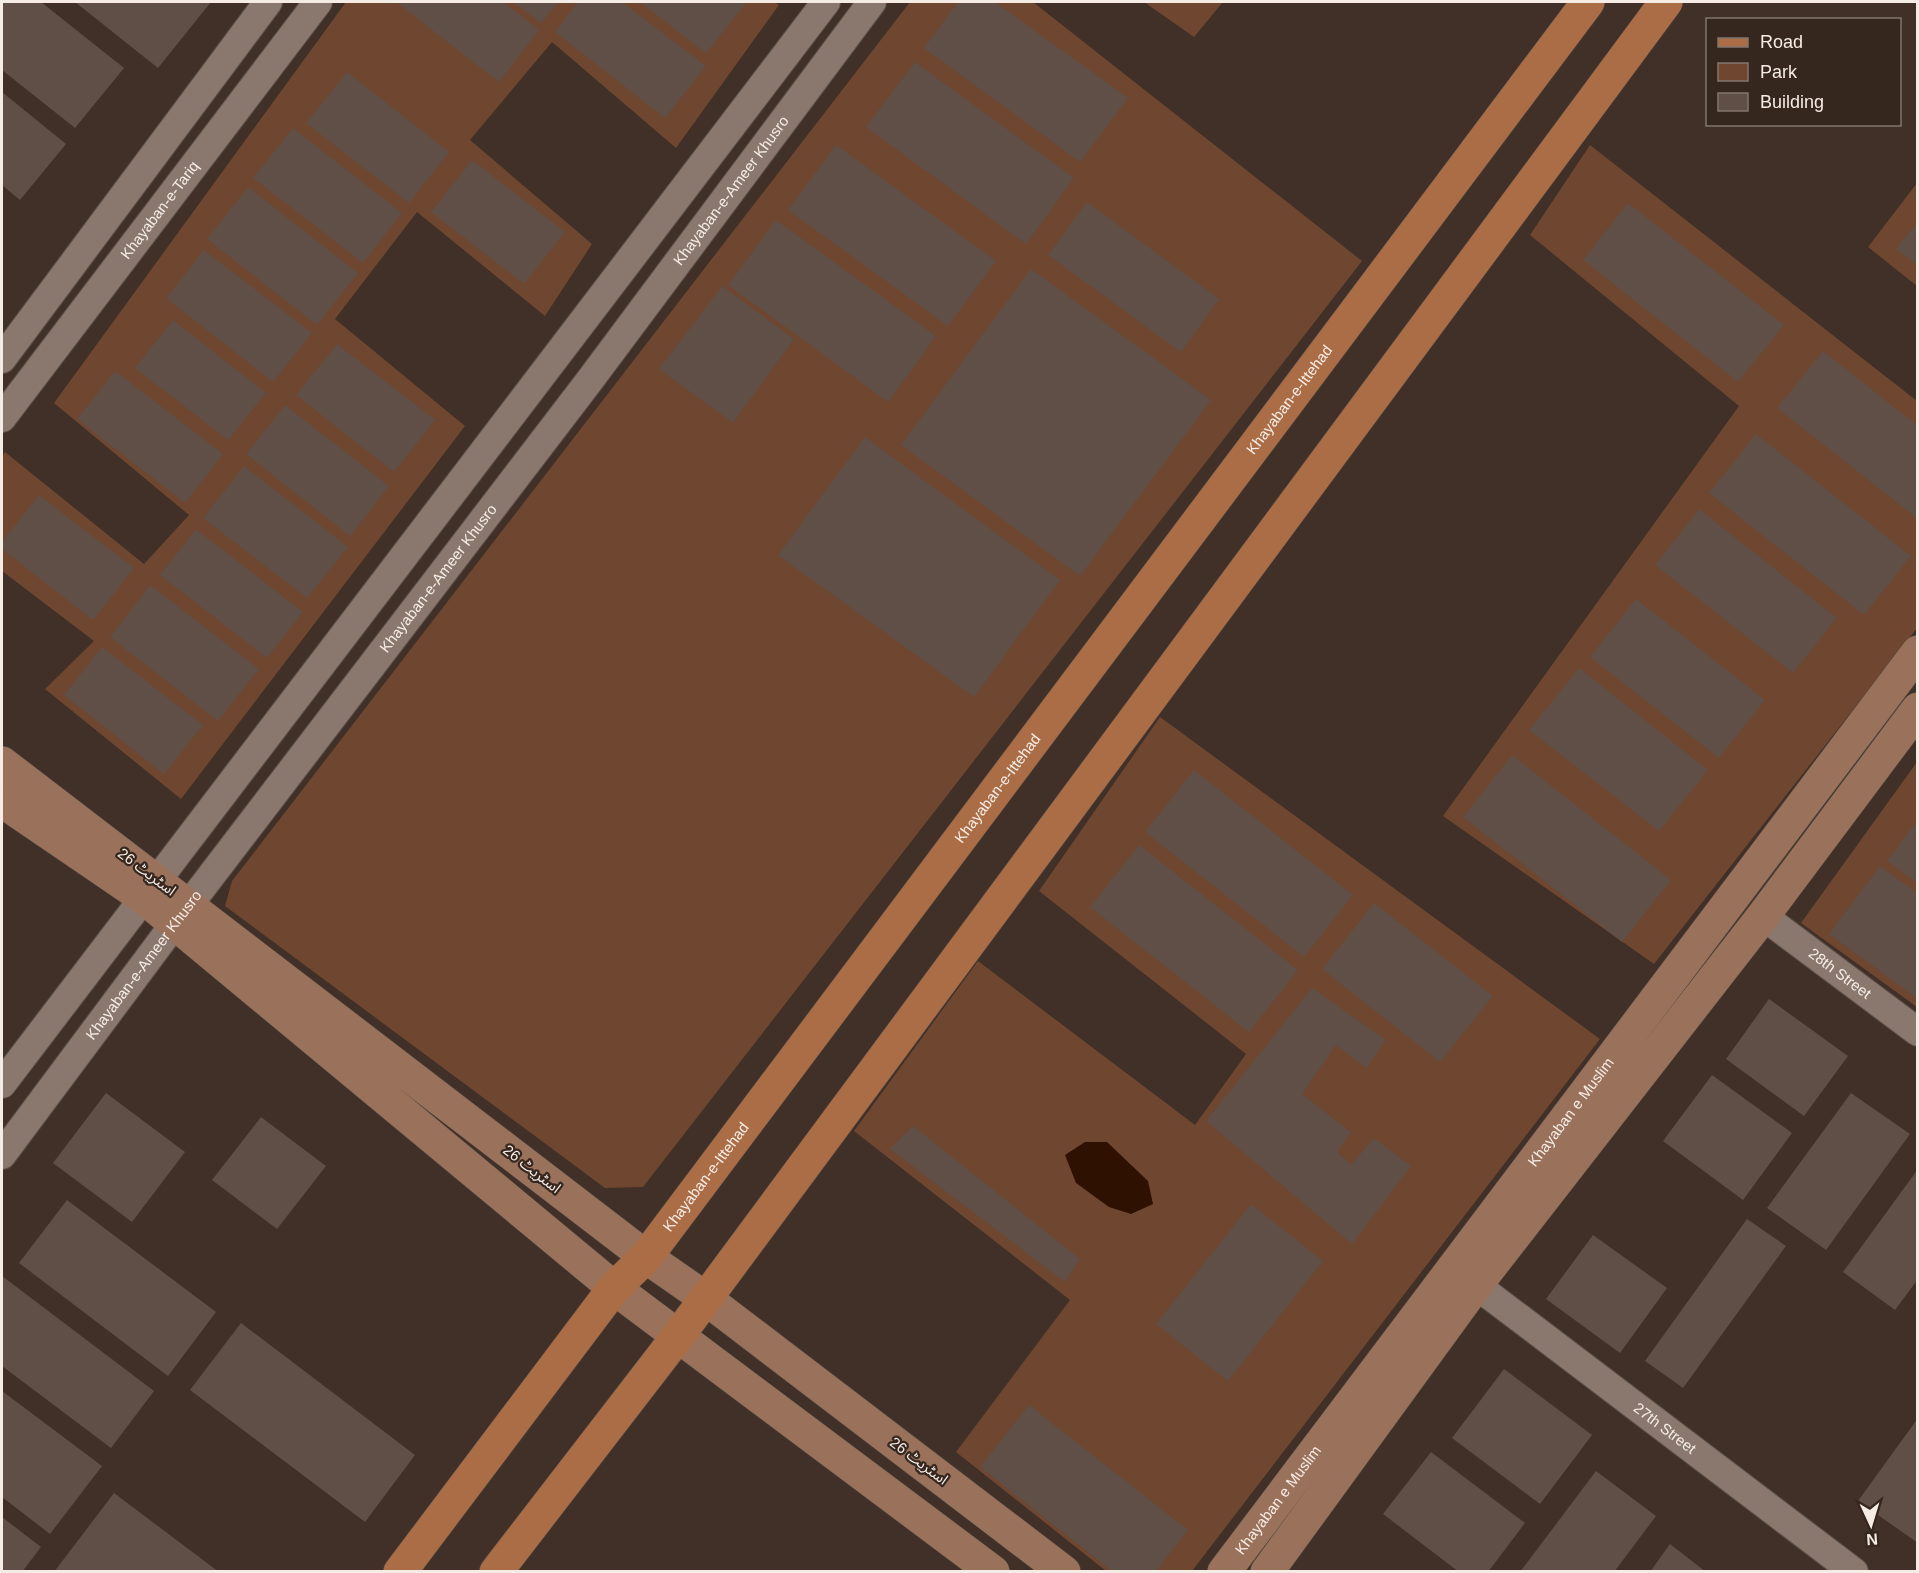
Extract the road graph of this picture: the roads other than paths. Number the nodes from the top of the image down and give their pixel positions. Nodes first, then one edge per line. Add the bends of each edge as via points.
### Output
1 (268, 2) edge
2 (318, 2) edge
3 (826, 2) edge
4 (872, 2) edge
5 (1588, 2) edge
6 (1666, 2) edge
7 (2, 359) edge
8 (2, 418) edge
9 (1917, 652) edge
10 (1917, 709) edge
11 (1849, 742) junction
12 (2, 763) edge
13 (1876, 764) junction
14 (2, 801) edge
15 (150, 888) junction
16 (182, 914) junction
17 (1763, 916) junction
18 (1633, 1027) junction
19 (1917, 1032) edge
20 (1661, 1047) junction
21 (2, 1084) edge
22 (2, 1155) edge
23 (646, 1257) junction
24 (1476, 1285) junction
25 (614, 1288) junction
26 (705, 1298) junction
27 (678, 1336) junction
28 (1330, 1429) junction
29 (1357, 1448) junction
30 (400, 1572) edge
31 (496, 1572) edge
32 (993, 1572) edge
33 (1064, 1572) edge
34 (1224, 1572) edge
35 (1267, 1572) edge
36 (1854, 1572) edge

1 - 7 street
2 - 8 street, Khayaban-e-Tariq
3 - 15 street
4 - 16 street, Khayaban-e-Ameer Khusro via 597,371
5 - 23 main road, Khayaban-e-Ittehad
6 - 26 main road
9 - 11 main road, Khayaban e Muslim
10 - 13 main road
11 - 13 main road
11 - 18 main road, Khayaban e Muslim
12 - 15 main road, اسٹریٹ 26
13 - 17 main road
14 - 15 main road, اسٹریٹ 26
15 - 16 main road, اسٹریٹ 26
15 - 21 street
16 - 22 street, Khayaban-e-Ameer Khusro
16 - 23 main road, اسٹریٹ 26
16 - 25 main road, اسٹریٹ 26
17 - 19 street, 28th Street
17 - 20 main road
18 - 20 main road
18 - 28 main road, Khayaban e Muslim
20 - 24 main road
23 - 25 main road, Khayaban-e-Ittehad
23 - 26 main road, اسٹریٹ 26
24 - 29 main road
24 - 36 street, 27th Street
25 - 27 main road, اسٹریٹ 26
25 - 30 main road, Khayaban-e-Ittehad
26 - 27 main road
26 - 33 main road, اسٹریٹ 26
27 - 31 main road
27 - 32 main road, اسٹریٹ 26
28 - 29 main road
28 - 34 main road, Khayaban e Muslim
29 - 35 main road

